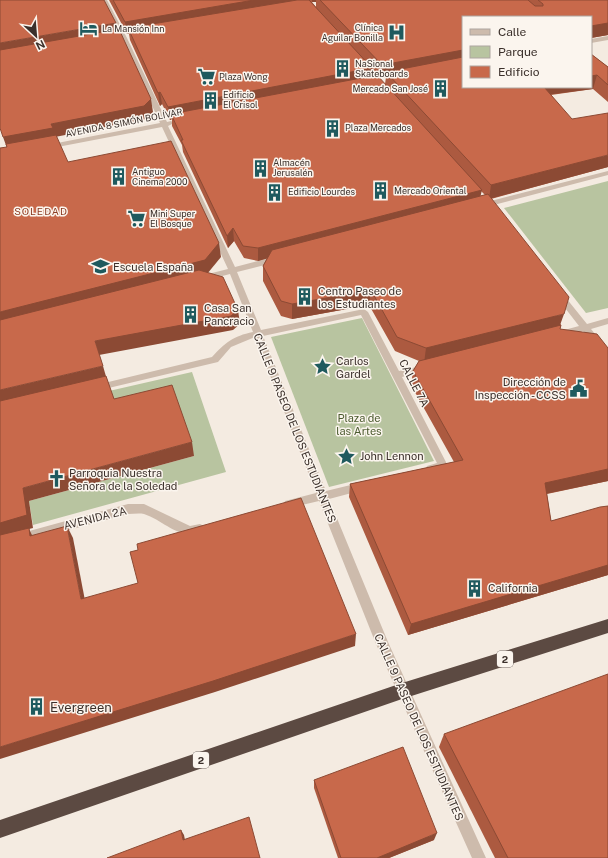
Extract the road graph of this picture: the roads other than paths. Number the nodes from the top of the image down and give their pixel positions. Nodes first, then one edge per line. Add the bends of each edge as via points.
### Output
1 (104, 0) edge
2 (608, 38) edge
3 (592, 41) edge
4 (180, 121) edge
5 (165, 124) junction
6 (38, 149) edge
7 (608, 173) edge
8 (473, 209) edge
9 (287, 257) edge
10 (233, 271) junction
11 (195, 280) edge
12 (556, 290) edge
13 (608, 321) edge
14 (584, 327) junction
15 (257, 334) junction
16 (547, 337) edge
17 (608, 356) edge
18 (434, 366) edge
19 (396, 375) junction
20 (85, 391) edge
21 (420, 471) edge
22 (375, 483) edge
23 (321, 496) junction
24 (277, 508) edge
25 (210, 526) edge
26 (0, 544) edge
27 (608, 626) edge
28 (402, 691) junction
29 (0, 828) edge
30 (479, 858) edge

1 - 5 street, CALLE 9 PASEO DE LOS ESTUDIANTES
2 - 3 street
4 - 5 street, AVENIDA 8 SIMÓN BOLÍVAR
5 - 6 street, AVENIDA 8 SIMÓN BOLÍVAR
5 - 10 street, CALLE 9 PASEO DE LOS ESTUDIANTES
7 - 8 street
9 - 10 street
10 - 11 street
10 - 15 street, CALLE 9 PASEO DE LOS ESTUDIANTES
12 - 14 street
13 - 14 street
14 - 16 street
14 - 17 street
15 - 19 street, CALLE 7A via 364,312
15 - 20 street via 238,339 215,360
15 - 23 street, CALLE 9 PASEO DE LOS ESTUDIANTES
18 - 19 street
19 - 21 street, CALLE 7A via 443,466
22 - 23 street
23 - 24 street
23 - 28 street, CALLE 9 PASEO DE LOS ESTUDIANTES
25 - 26 street, AVENIDA 2A via 190,531 137,508
27 - 28 highway, 2
28 - 29 highway, 2
28 - 30 street, CALLE 9 PASEO DE LOS ESTUDIANTES

